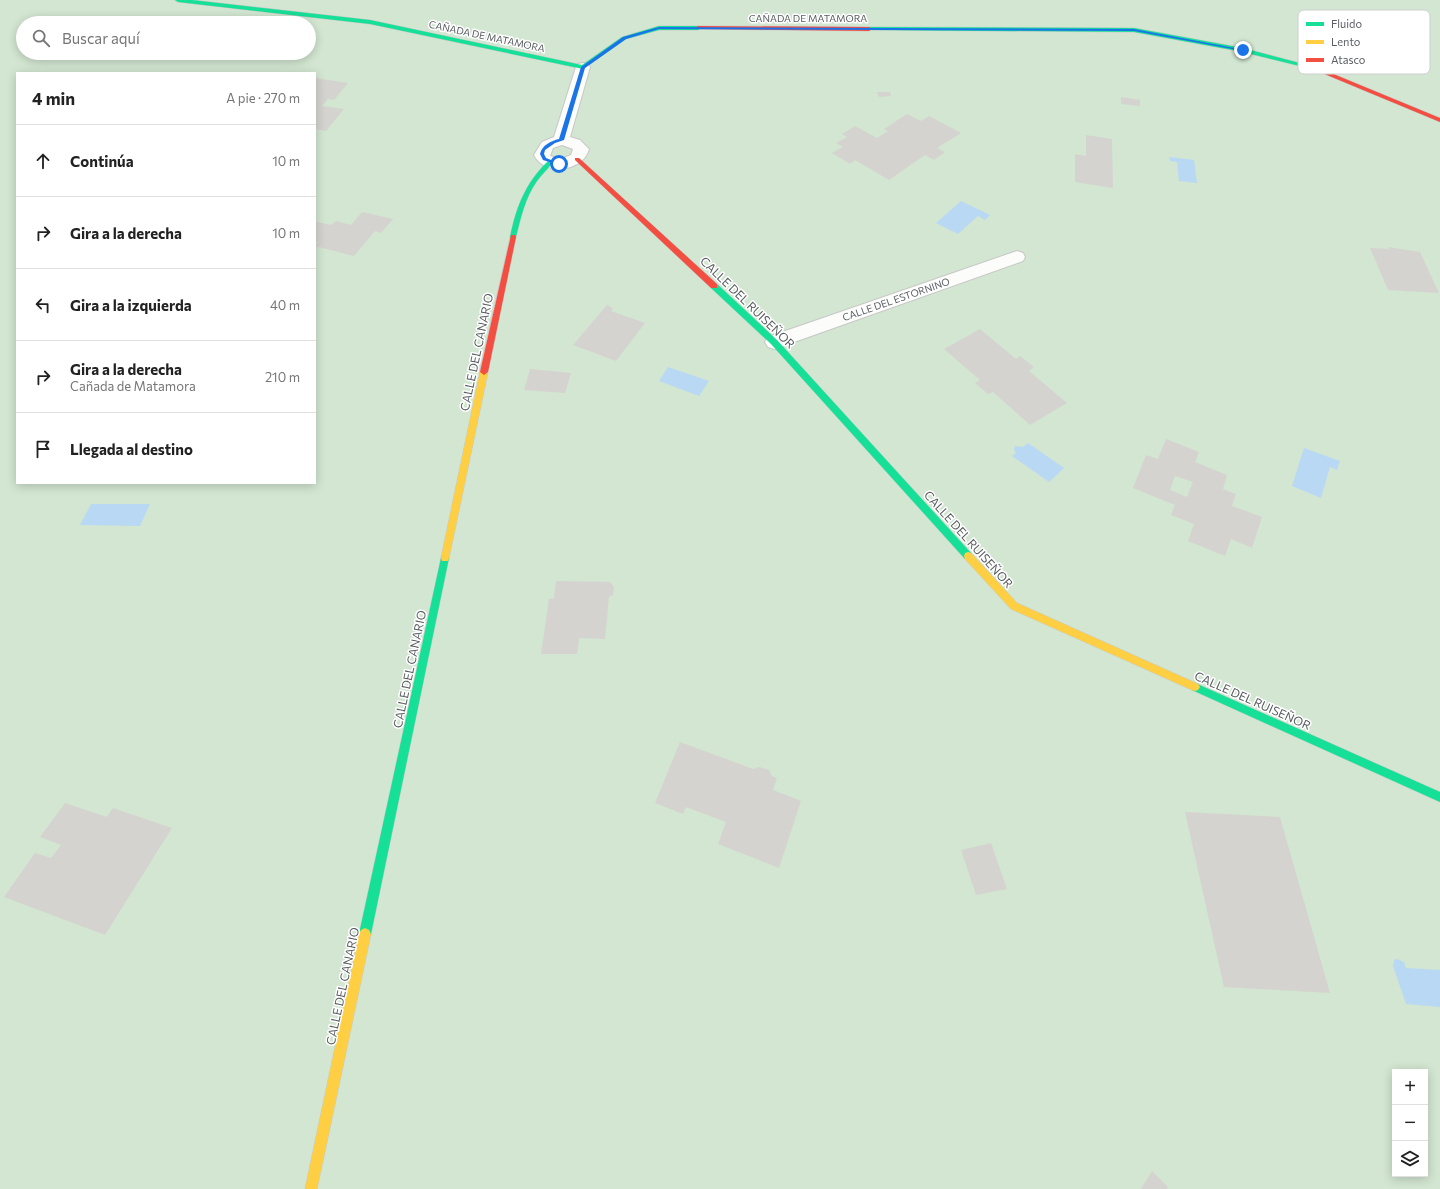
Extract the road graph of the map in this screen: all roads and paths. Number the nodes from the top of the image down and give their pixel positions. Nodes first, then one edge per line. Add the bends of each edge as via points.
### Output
1 (178, 0) edge
2 (1298, 64) edge
3 (583, 67) junction
4 (1330, 74) edge
5 (1440, 120) edge
6 (561, 140) junction
7 (577, 160) junction
8 (550, 162) junction
9 (1017, 257) dead end
10 (774, 342) junction
11 (1440, 797) edge
12 (311, 1189) edge

1 - 3 street, CAÑADA DE MATAMORA via 370,22
2 - 3 street, CAÑADA DE MATAMORA via 1243,50 1134,30 659,28 624,38
3 - 6 street
4 - 5 street, CAÑADA DE MATAMORA
6 - 7 street via 578,144 581,154
6 - 8 street via 543,150 544,159
7 - 8 street via 568,163
7 - 10 street, CALLE DEL RUISEÑOR
8 - 12 street, CALLE DEL CANARIO via 535,177 519,208
9 - 10 street, CALLE DEL ESTORNINO
10 - 11 street, CALLE DEL RUISEÑOR via 1014,606

